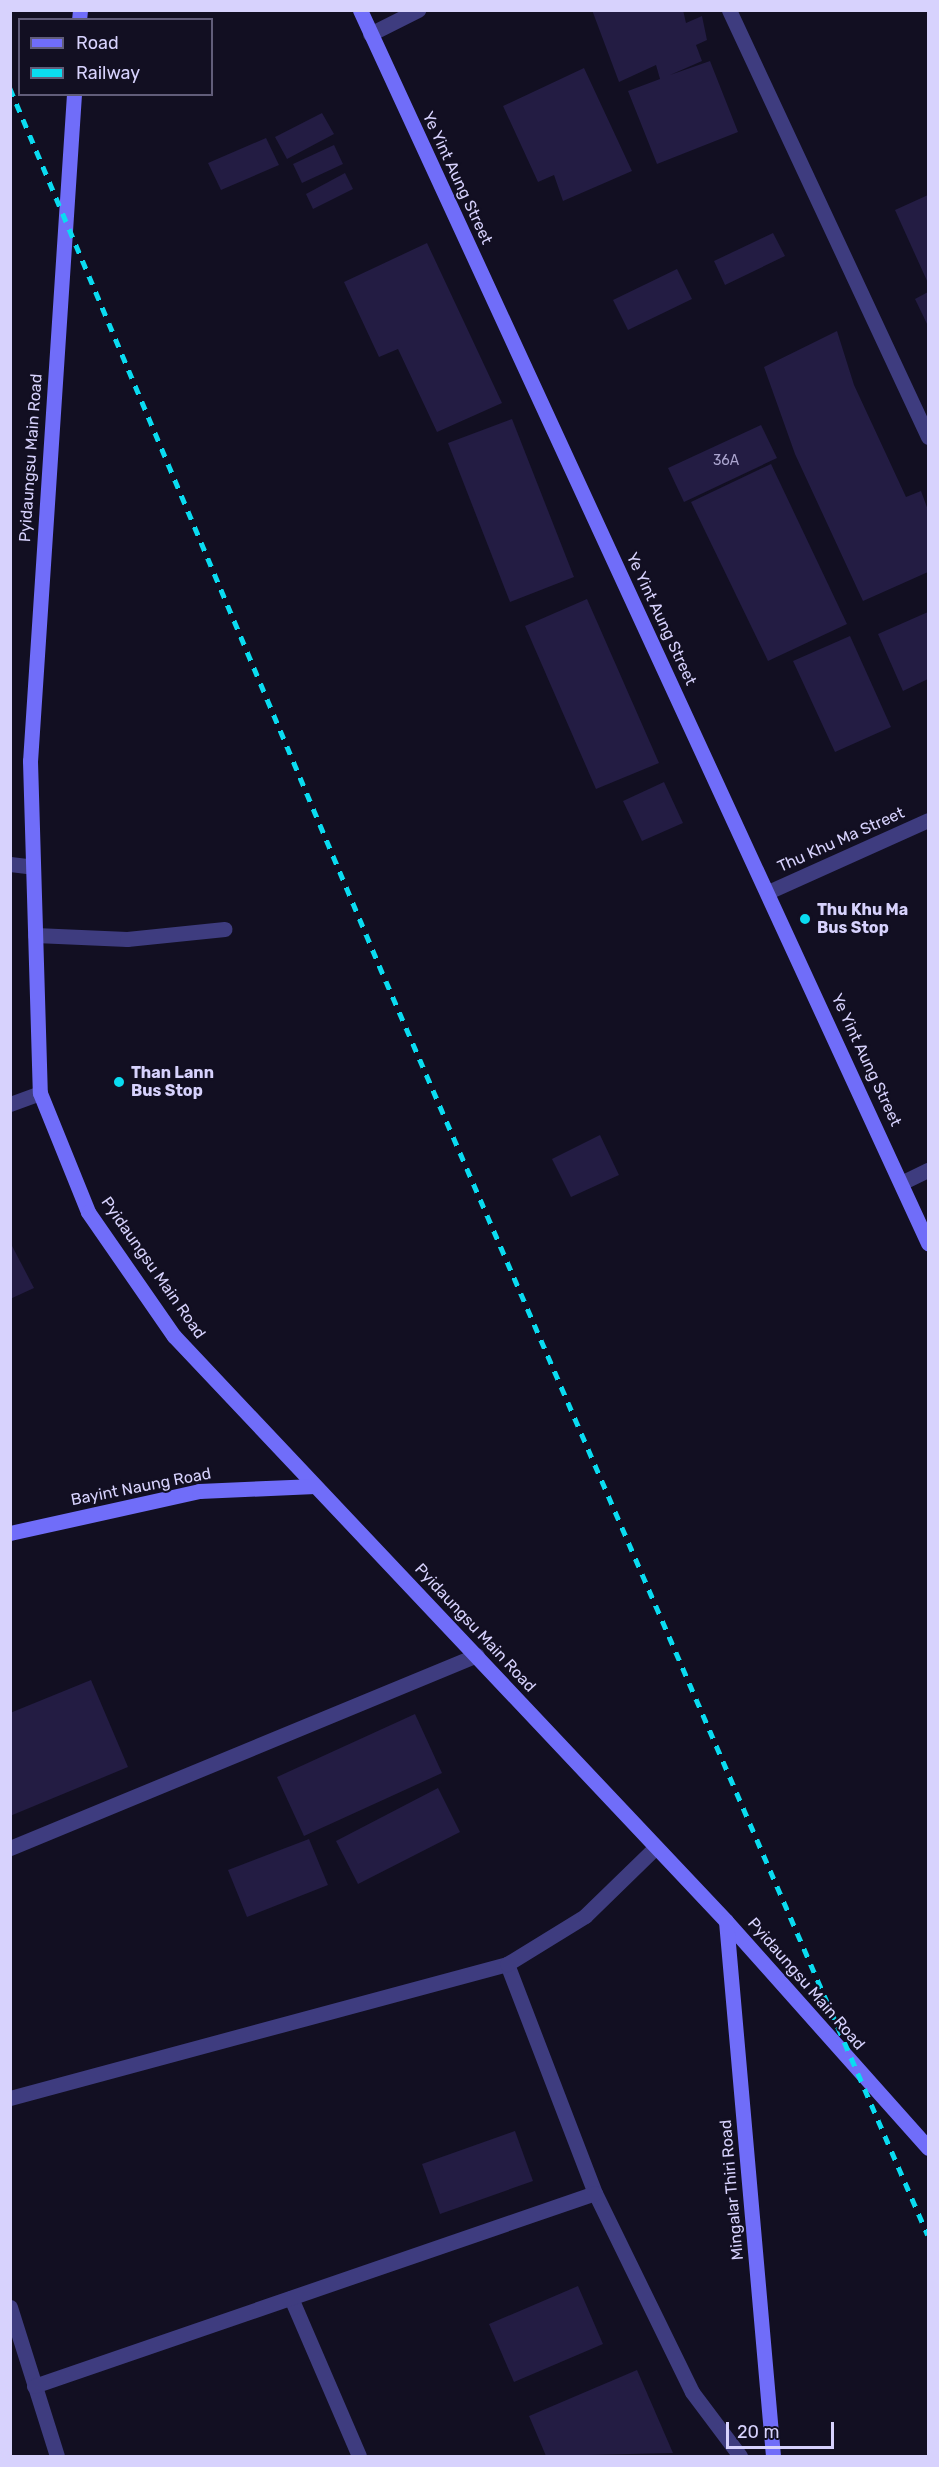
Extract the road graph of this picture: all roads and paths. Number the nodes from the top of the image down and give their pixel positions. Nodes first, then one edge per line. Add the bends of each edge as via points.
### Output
1 (360, 10) edge
2 (418, 10) edge
3 (729, 10) edge
4 (370, 34) junction
5 (74, 96) edge
6 (928, 437) edge
7 (928, 820) edge
8 (10, 864) edge
9 (33, 867) junction
10 (768, 892) junction
11 (224, 929) dead end
12 (35, 935) junction
13 (40, 1093) junction
14 (10, 1104) edge
15 (928, 1170) edge
16 (903, 1182) junction
17 (928, 1243) edge
18 (315, 1485) junction
19 (10, 1533) edge
20 (477, 1655) junction
21 (10, 1848) edge
22 (655, 1848) junction
23 (726, 1921) junction
24 (507, 1964) junction
25 (10, 2098) edge
26 (928, 2148) edge
27 (595, 2193) junction
28 (291, 2298) junction
29 (10, 2307) edge
30 (34, 2386) junction
31 (57, 2457) edge
32 (359, 2457) edge
33 (740, 2457) edge
34 (773, 2457) edge

1 - 4 main road, Ye Yint Aung Street
2 - 4 street
3 - 6 street
4 - 10 main road, Ye Yint Aung Street
5 - 9 main road, Pyidaungsu Main Road via 30,761
7 - 10 street, Thu Khu Ma Street
8 - 9 street
9 - 12 main road, Pyidaungsu Main Road
10 - 16 main road, Ye Yint Aung Street
11 - 12 street via 127,939
12 - 13 main road, Pyidaungsu Main Road
13 - 14 street
13 - 18 main road, Pyidaungsu Main Road via 88,1212 174,1336
15 - 16 street
16 - 17 main road, Ye Yint Aung Street
18 - 19 main road, Bayint Naung Road via 199,1491
18 - 20 main road, Pyidaungsu Main Road
20 - 21 street
20 - 22 main road, Pyidaungsu Main Road
22 - 23 main road, Pyidaungsu Main Road
22 - 24 street via 585,1916
23 - 26 main road, Pyidaungsu Main Road
23 - 34 main road, Mingalar Thiri Road
24 - 25 street
24 - 27 street
27 - 28 street
27 - 33 street via 692,2392
28 - 30 street
28 - 32 street
29 - 30 street
30 - 31 street

